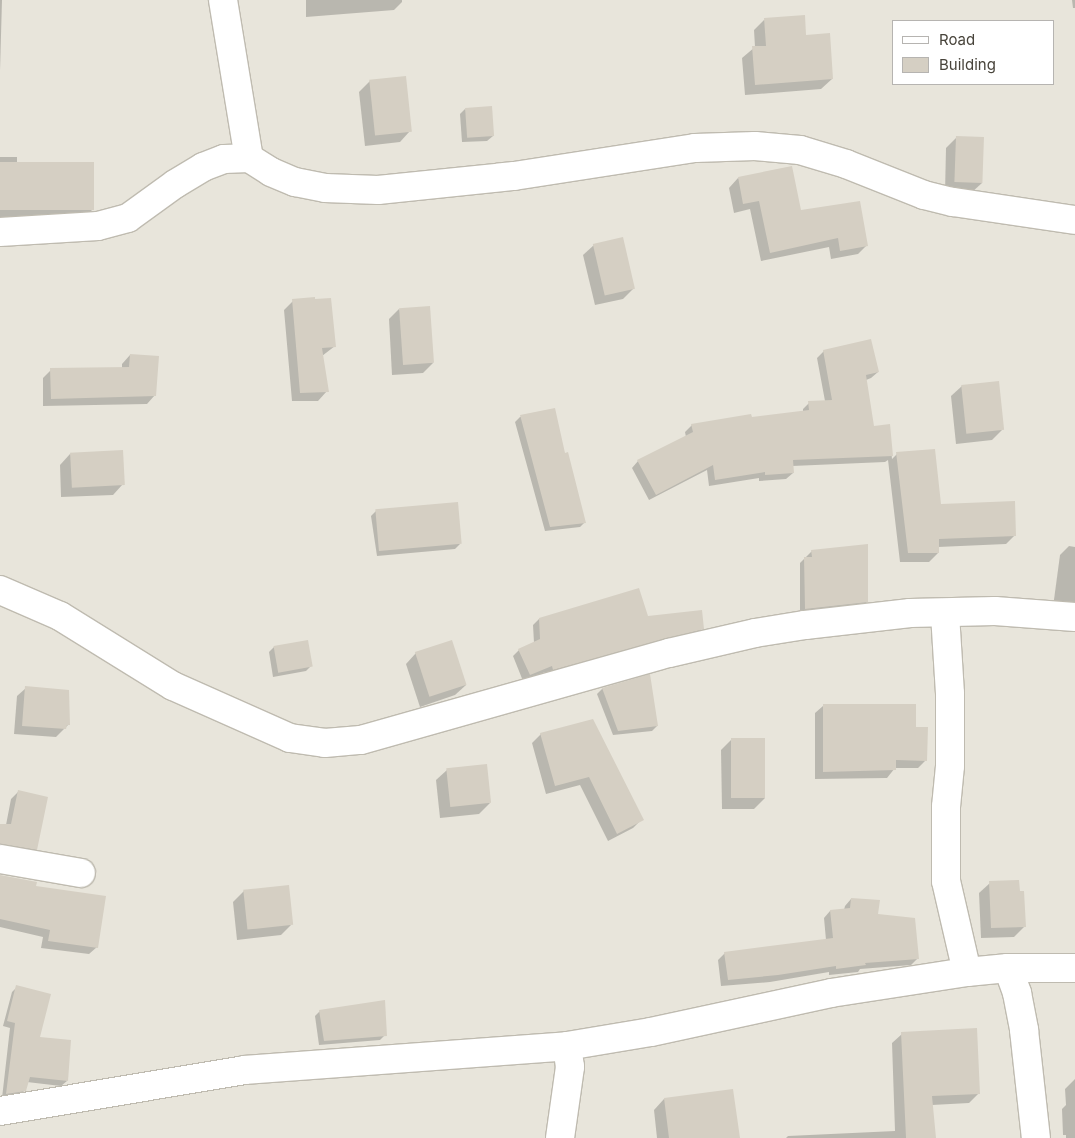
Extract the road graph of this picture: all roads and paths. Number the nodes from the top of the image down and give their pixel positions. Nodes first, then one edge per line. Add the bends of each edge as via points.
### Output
1 (223, 0) edge
2 (250, 158) junction
3 (1075, 220) edge
4 (0, 232) edge
5 (0, 590) edge
6 (945, 614) junction
7 (1075, 617) edge
8 (0, 859) edge
9 (81, 873) dead end
10 (1008, 968) junction
11 (1075, 968) edge
12 (967, 972) junction
13 (567, 1046) junction
14 (0, 1111) edge
15 (560, 1138) edge
16 (1036, 1138) edge

1 - 2 street
2 - 3 street via 295,182 325,188 378,190 514,176 695,148 755,146 800,150 846,164 924,195 953,202
2 - 4 street via 224,159 204,167 128,218 98,226
5 - 6 street via 60,616 173,686 290,738 326,743 361,740 562,682 724,640 806,625 910,613
6 - 7 street via 995,611
6 - 12 street via 950,694 946,881
8 - 9 street
10 - 11 street
10 - 12 street
10 - 16 street via 1024,1030
12 - 13 street via 831,993 660,1030
13 - 14 street via 244,1070
13 - 15 street via 570,1067

